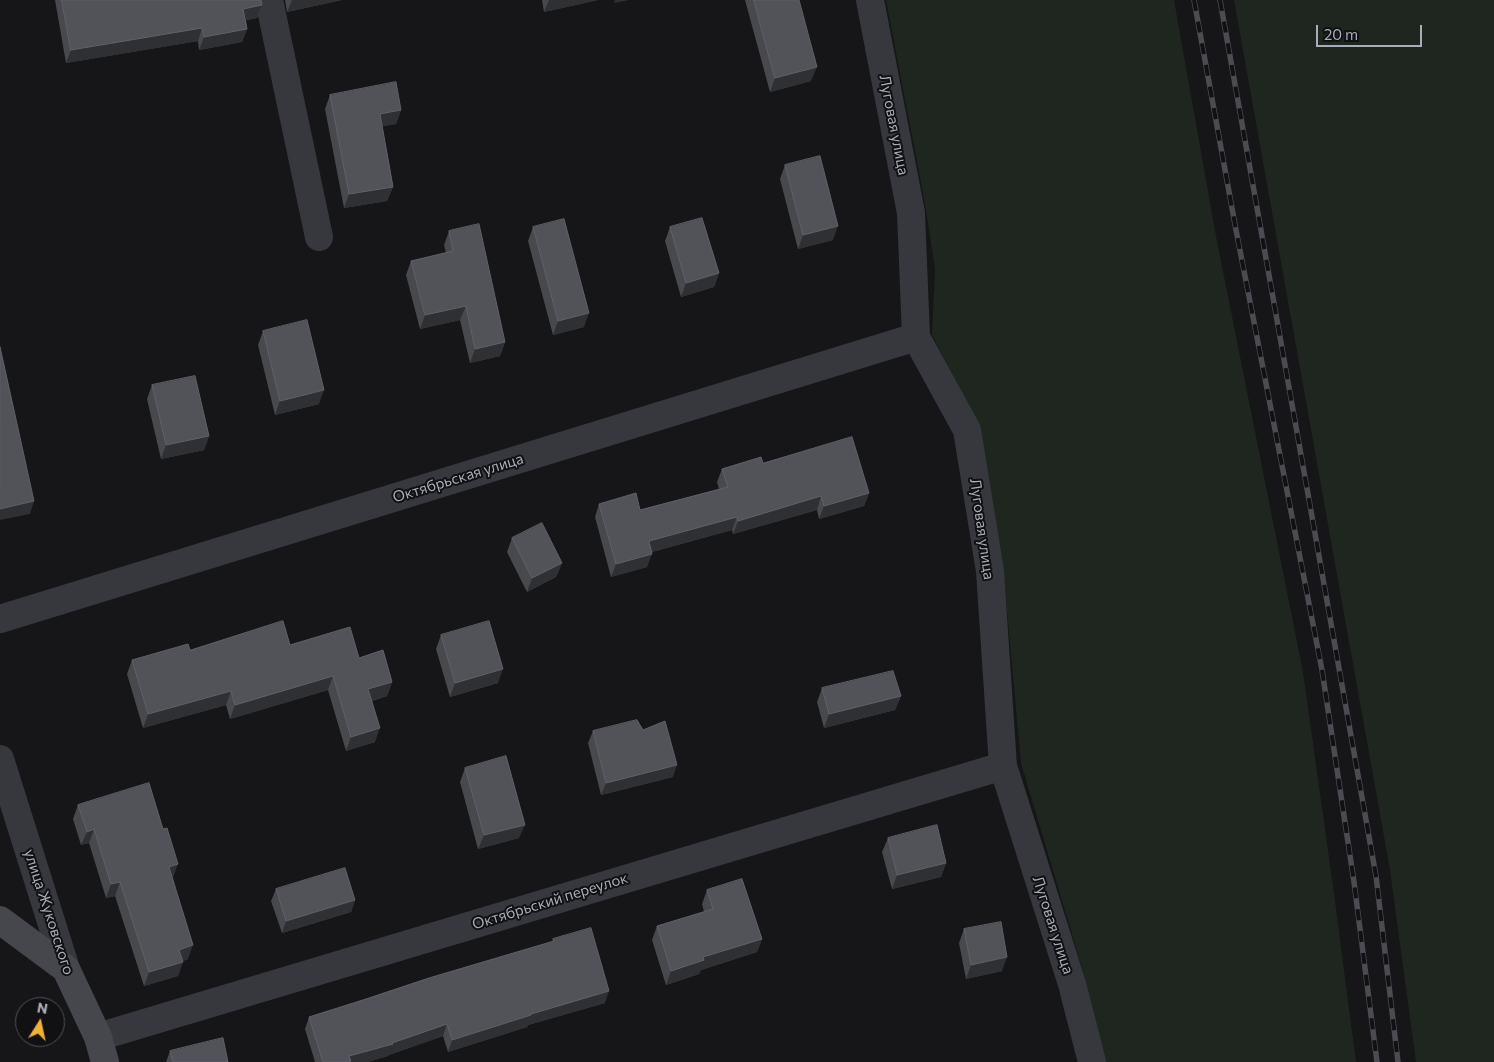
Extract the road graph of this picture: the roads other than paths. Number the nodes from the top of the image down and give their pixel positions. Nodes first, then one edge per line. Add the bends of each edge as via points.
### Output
1 (269, 0) edge
2 (870, 0) edge
3 (319, 237) dead end
4 (916, 337) junction
5 (0, 619) edge
6 (0, 759) edge
7 (1003, 766) junction
8 (0, 920) edge
9 (66, 969) junction
10 (101, 1049) edge
11 (1092, 1062) edge

1 - 3 street
2 - 4 street, Луговая улица via 912,213
4 - 5 street, Октябрьская улица
4 - 7 street, Луговая улица via 967,430 990,571
6 - 9 street, улица Жуковского
7 - 10 street, Октябрьский переулок
7 - 11 street, Луговая улица via 1072,984
8 - 9 street
9 - 10 street, улица Жуковского

